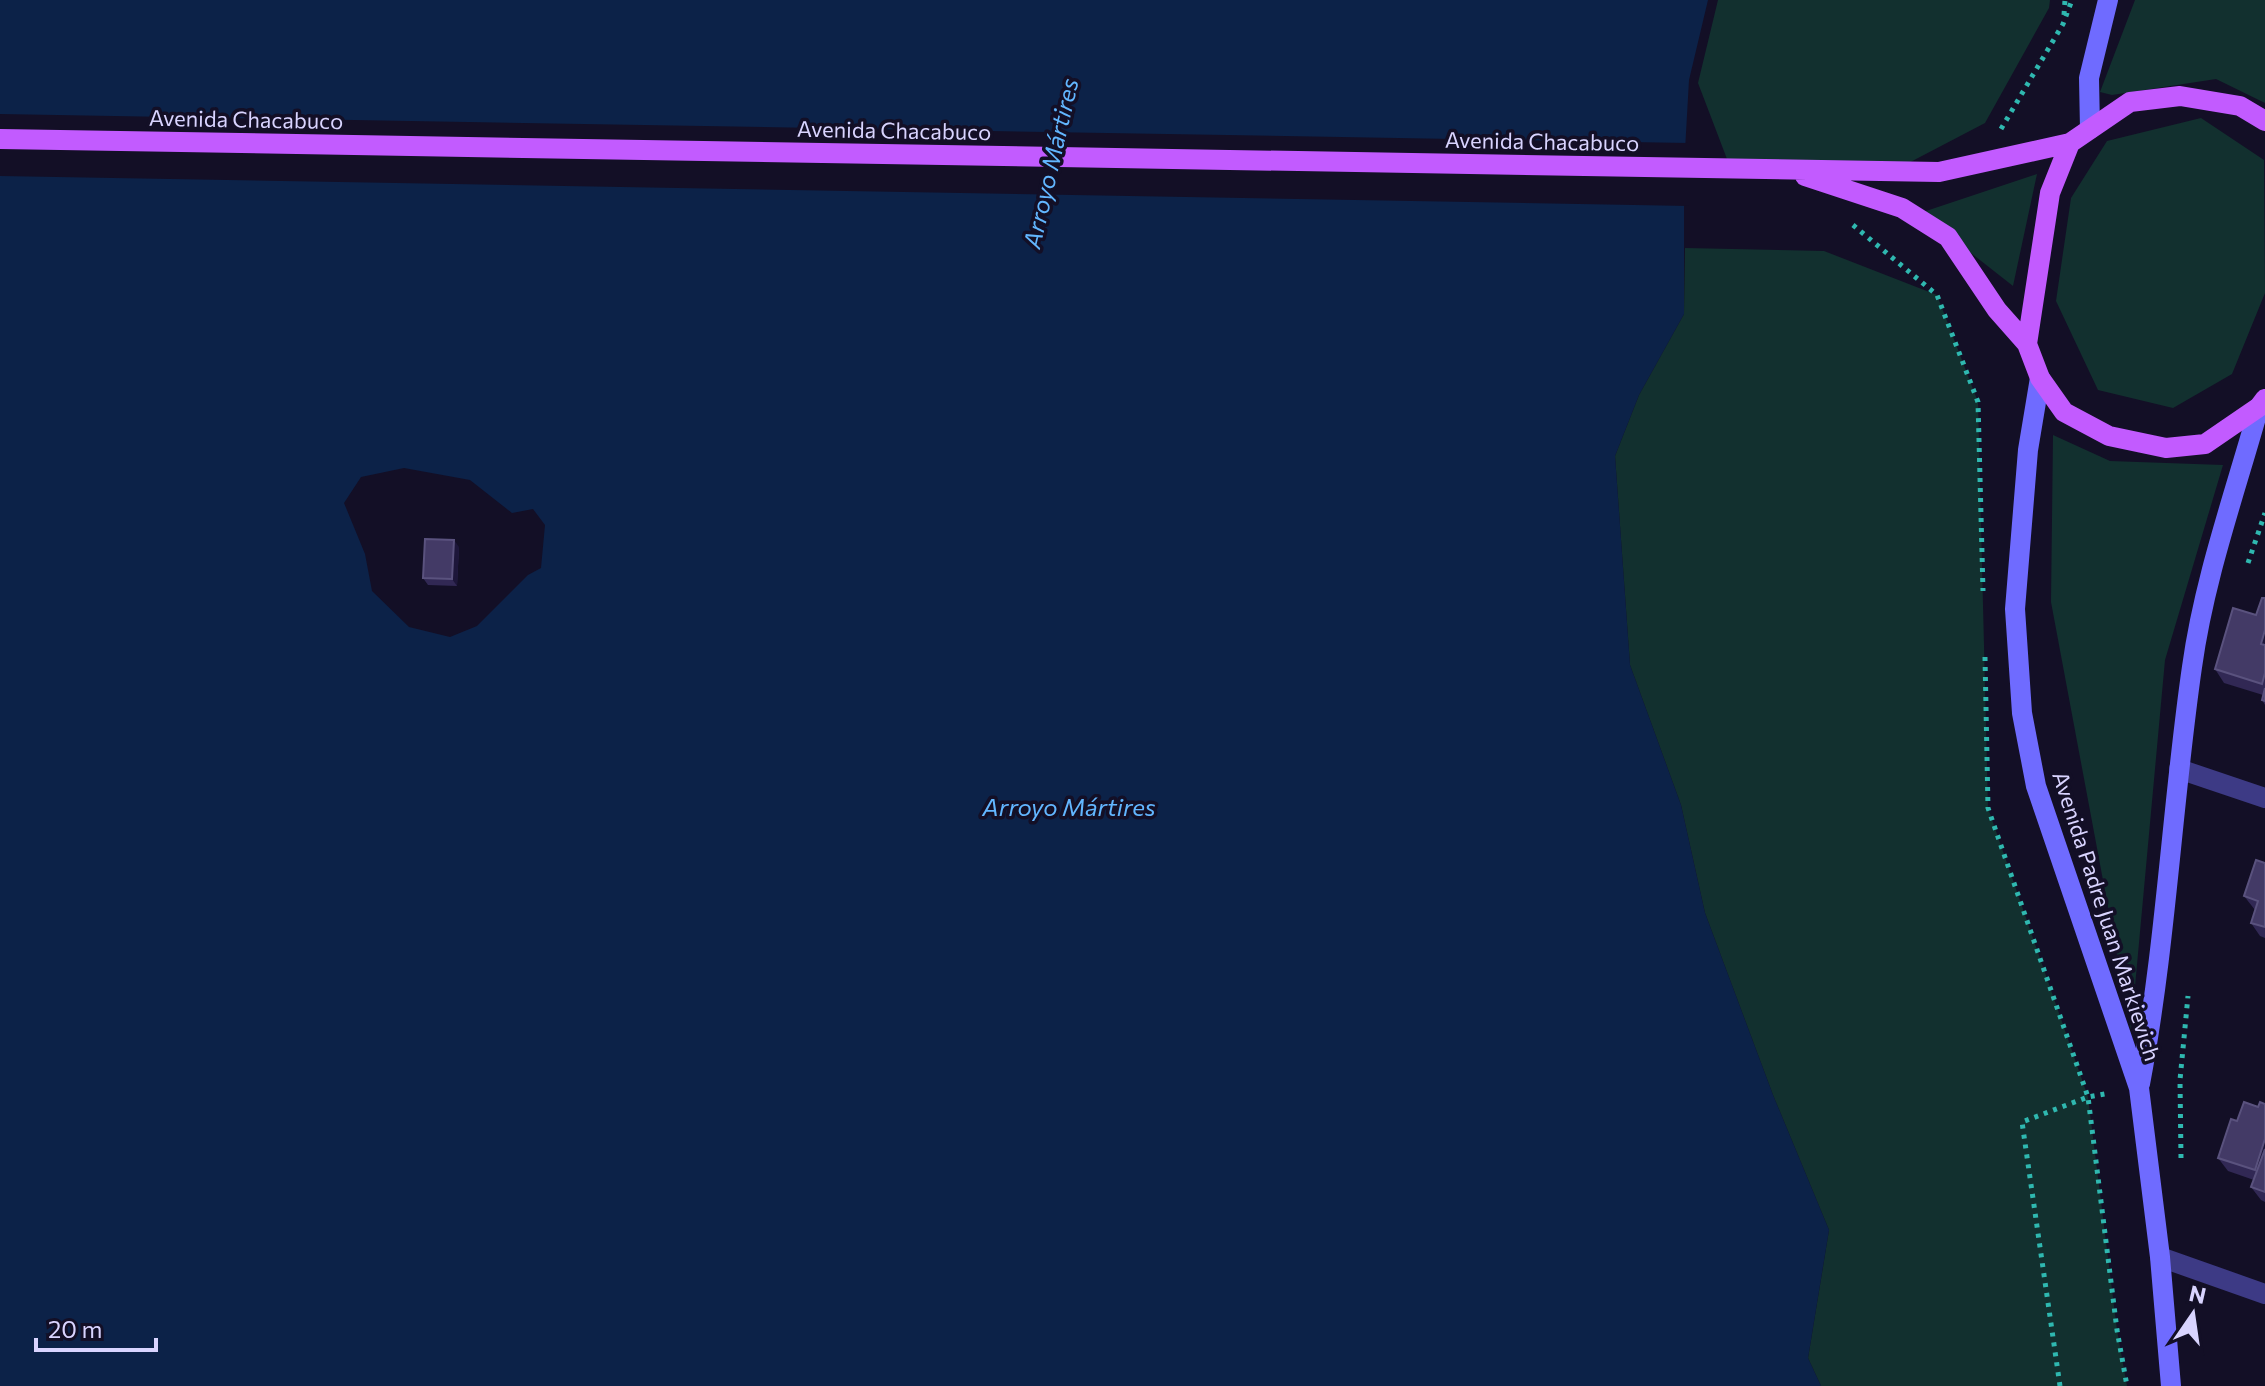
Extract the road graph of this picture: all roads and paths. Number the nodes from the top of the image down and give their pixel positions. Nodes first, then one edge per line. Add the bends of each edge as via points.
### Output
1 (2065, 0) edge
2 (2072, 0) edge
3 (2108, 0) edge
4 (2063, 24) junction
5 (2265, 121) edge
6 (2090, 129) junction
7 (1999, 131) dead end
8 (0, 139) edge
9 (2070, 143) junction
10 (1786, 170) junction
11 (1845, 218) dead end
12 (2027, 344) junction
13 (2040, 378) junction
14 (2262, 403) edge
15 (2265, 513) edge
16 (2245, 573) dead end
17 (1983, 605) dead end
18 (1984, 652) dead end
19 (2179, 769) junction
20 (2265, 798) edge
21 (2189, 985) dead end
22 (2139, 1088) junction
23 (2088, 1097) junction
24 (2181, 1160) dead end
25 (2160, 1257) junction
26 (2265, 1294) edge
27 (2060, 1386) edge
28 (2127, 1386) edge
29 (2171, 1386) edge

1 - 4 path
2 - 4 path
3 - 6 main road via 2089,78
4 - 7 path
5 - 6 main road via 2240,106 2180,96 2130,102
6 - 9 main road
8 - 10 main road, Avenida Chacabuco
9 - 10 main road, Avenida Chacabuco via 1939,172
9 - 12 main road via 2050,193
10 - 12 main road, Avenida Chacabuco via 1902,208 1948,237
11 - 17 path via 1937,295 1978,402
12 - 13 main road
13 - 14 main road via 2064,412 2109,436 2166,448 2205,444
13 - 22 main road, Avenida Padre Juan Markievich via 2028,450 2015,609 2022,713 2036,786
14 - 19 main road, Avenida Padre Juan Markievich via 2207,592
15 - 16 path
18 - 23 path via 1988,808
19 - 20 street
19 - 22 main road, Avenida Padre Juan Markievich via 2155,1003
21 - 24 path via 2180,1080
22 - 25 main road, Avenida Padre Juan Markievich
23 - 27 path via 2022,1122
23 - 28 path
25 - 26 street
25 - 29 main road, Avenida Padre Juan Markievich

